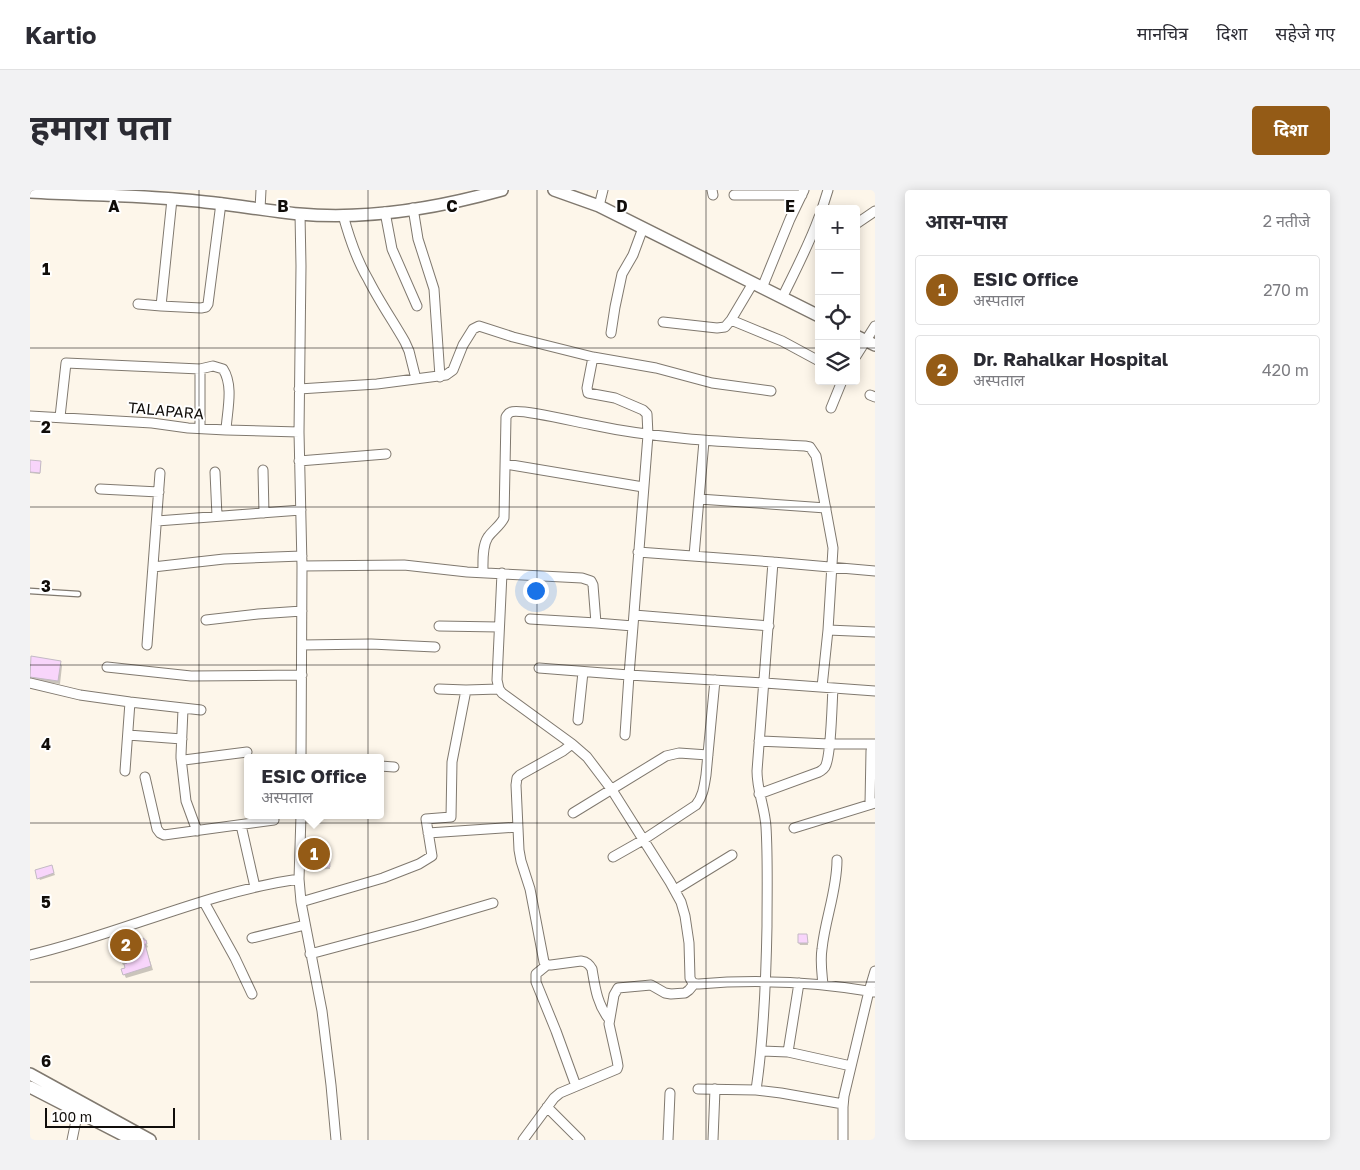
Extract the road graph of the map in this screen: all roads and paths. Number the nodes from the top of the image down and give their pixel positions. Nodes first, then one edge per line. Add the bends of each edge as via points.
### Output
1 (260, 190) edge
2 (502, 190) edge
3 (554, 190) edge
4 (603, 190) edge
5 (828, 190) edge
6 (30, 192) edge
7 (803, 192) edge
8 (132, 193) edge
9 (734, 195) dead end
10 (172, 199) junction
11 (220, 203) junction
12 (823, 205) edge
13 (599, 206) junction
14 (413, 208) junction
15 (260, 209) junction
16 (875, 211) edge
17 (384, 212) junction
18 (300, 214) junction
19 (343, 215) junction
20 (860, 221) edge
21 (643, 228) junction
22 (815, 236) edge
23 (757, 285) junction
24 (782, 298) junction
25 (138, 304) dead end
26 (161, 306) junction
27 (416, 306) dead end
28 (815, 314) edge
29 (731, 320) junction
30 (663, 322) dead end
31 (875, 326) edge
32 (611, 333) dead end
33 (866, 340) edge
34 (593, 357) junction
35 (815, 359) edge
36 (200, 369) junction
37 (440, 376) junction
38 (416, 379) junction
39 (840, 385) edge
40 (299, 389) junction
41 (771, 391) dead end
42 (831, 408) dead end
43 (30, 416) edge
44 (60, 418) junction
45 (200, 428) junction
46 (226, 430) junction
47 (299, 432) junction
48 (648, 435) junction
49 (704, 441) junction
50 (386, 454) dead end
51 (300, 461) junction
52 (506, 464) junction
53 (263, 470) dead end
54 (214, 472) dead end
55 (160, 473) dead end
56 (643, 487) junction
57 (100, 489) dead end
58 (159, 492) junction
59 (699, 499) junction
60 (826, 508) junction
61 (301, 510) junction
62 (264, 513) junction
63 (217, 516) junction
64 (157, 521) junction
65 (638, 552) junction
66 (302, 556) junction
67 (694, 556) junction
68 (773, 562) junction
69 (302, 566) junction
70 (153, 568) junction
71 (832, 568) junction
72 (875, 571) edge
73 (483, 572) junction
74 (502, 573) junction
75 (30, 592) edge
76 (78, 594) dead end
77 (302, 611) junction
78 (634, 615) junction
79 (530, 618) dead end
80 (206, 620) dead end
81 (596, 623) junction
82 (438, 626) dead end
83 (633, 626) junction
84 (769, 626) junction
85 (499, 627) junction
86 (828, 630) junction
87 (875, 632) edge
88 (147, 645) dead end
89 (302, 645) junction
90 (435, 647) dead end
91 (107, 667) dead end
92 (540, 668) dead end
93 (583, 672) junction
94 (302, 675) junction
95 (629, 675) junction
96 (715, 680) junction
97 (30, 683) edge
98 (765, 683) junction
99 (822, 687) junction
100 (833, 688) junction
101 (439, 689) dead end
102 (499, 689) junction
103 (466, 690) junction
104 (875, 691) edge
105 (130, 702) junction
106 (182, 708) junction
107 (201, 710) dead end
108 (578, 720) dead end
109 (128, 735) junction
110 (625, 735) dead end
111 (182, 739) junction
112 (760, 741) junction
113 (572, 744) junction
114 (829, 744) junction
115 (874, 744) edge
116 (248, 752) dead end
117 (301, 754) edge
118 (708, 755) junction
119 (182, 758) junction
120 (384, 766) edge
121 (394, 767) dead end
122 (125, 771) dead end
123 (145, 777) dead end
124 (612, 790) junction
125 (760, 794) junction
126 (873, 804) edge
127 (573, 813) dead end
128 (301, 819) edge
129 (274, 820) dead end
130 (241, 825) junction
131 (518, 827) junction
132 (794, 828) dead end
133 (197, 831) junction
134 (428, 833) junction
135 (643, 840) junction
136 (732, 855) dead end
137 (613, 857) dead end
138 (837, 860) dead end
139 (299, 879) junction
140 (255, 887) junction
141 (675, 890) junction
142 (204, 902) junction
143 (301, 902) junction
144 (493, 903) dead end
145 (305, 925) junction
146 (252, 938) dead end
147 (310, 954) junction
148 (30, 955) edge
149 (547, 965) junction
150 (875, 971) edge
151 (766, 982) junction
152 (799, 983) junction
153 (694, 984) junction
154 (823, 985) junction
155 (872, 991) edge
156 (252, 994) dead end
157 (609, 1019) junction
158 (762, 1051) junction
159 (788, 1052) junction
160 (851, 1066) junction
161 (30, 1074) edge
162 (576, 1086) junction
163 (30, 1087) edge
164 (698, 1089) dead end
165 (715, 1089) junction
166 (756, 1090) junction
167 (670, 1093) dead end
168 (843, 1104) junction
169 (547, 1108) junction
170 (78, 1111) junction
171 (72, 1140) edge
172 (133, 1140) edge
173 (150, 1140) edge
174 (336, 1140) edge
175 (523, 1140) edge
176 (580, 1140) edge
177 (668, 1140) edge
178 (713, 1140) edge
179 (844, 1140) edge

1 - 15 street
2 - 14 street
3 - 13 street
4 - 13 street
5 - 12 street
6 - 8 street
7 - 9 street
7 - 23 street
8 - 10 street
10 - 11 street
10 - 26 street
11 - 15 street
11 - 26 street via 208,304 201,308
13 - 21 street
14 - 17 street
14 - 37 street via 418,239 434,290
15 - 18 street
16 - 20 street
17 - 19 street
17 - 27 street via 392,249
18 - 19 street
18 - 40 street
19 - 38 street via 367,279 405,342
21 - 23 street
21 - 32 street via 622,274
22 - 24 street
23 - 24 street
23 - 29 street
24 - 28 street
25 - 26 street
29 - 30 street via 725,327 717,328
29 - 35 street
31 - 33 street
34 - 37 street via 479,326 462,345 453,370
34 - 41 street via 656,368 712,383
34 - 48 street via 588,393 610,396 643,410 647,414
36 - 44 street via 66,363
36 - 45 street
36 - 46 street via 213,366 226,374 229,393
37 - 38 street
38 - 40 street
39 - 42 street
40 - 47 street
43 - 44 street, TALAPARA
44 - 45 street, TALAPARA
45 - 46 street, TALAPARA
46 - 47 street, TALAPARA
47 - 51 street
48 - 49 street
48 - 52 street via 512,412 506,418
48 - 56 street
49 - 59 street
49 - 60 street via 810,447 816,456
50 - 51 street
51 - 61 street
52 - 56 street
52 - 73 street via 504,518 487,538
53 - 62 street
54 - 63 street
55 - 58 street
56 - 65 street
57 - 58 street
58 - 64 street
59 - 60 street
59 - 67 street
60 - 71 street via 833,548
61 - 62 street
61 - 66 street
62 - 63 street
63 - 64 street
64 - 70 street
65 - 67 street
65 - 78 street
66 - 69 street
66 - 70 street via 224,559
67 - 68 street
68 - 71 street
68 - 84 street
69 - 73 street via 404,565
69 - 77 street
70 - 88 street
71 - 72 street
71 - 86 street
73 - 74 street
74 - 81 street via 591,581
74 - 85 street
75 - 76 lane
77 - 80 street
77 - 89 street
78 - 83 street
78 - 84 street
79 - 81 street
81 - 83 street
82 - 85 street
83 - 95 street
84 - 98 street
85 - 102 street
86 - 87 street
86 - 99 street
89 - 90 street
89 - 94 street
91 - 94 street via 190,676
92 - 93 street
93 - 95 street
93 - 108 street
94 - 117 street
95 - 96 street
95 - 110 street
96 - 98 street
96 - 118 street
97 - 105 street
98 - 99 street
98 - 112 street
99 - 100 street
100 - 104 street
100 - 114 street
101 - 103 street
102 - 103 street
102 - 113 street
103 - 134 street via 452,762 451,817 426,819
105 - 106 street
105 - 109 street
106 - 107 street
106 - 111 street
109 - 111 street
109 - 122 street
111 - 119 street
112 - 114 street
112 - 125 street via 757,781
113 - 124 street
113 - 131 street via 517,778
114 - 115 street
114 - 125 street via 823,770
115 - 126 street via 871,751
116 - 119 street via 188,760
118 - 124 street via 679,753 666,756
118 - 135 street via 704,790 696,805
119 - 133 street via 186,801
120 - 121 street
123 - 133 street via 160,833
124 - 127 street
124 - 135 street
125 - 151 street via 766,826
126 - 132 street
128 - 139 street
129 - 130 street
130 - 133 street
130 - 140 street
131 - 134 street
131 - 149 street via 521,861
134 - 143 street via 432,856 419,864
135 - 137 street
135 - 141 street
136 - 141 street
138 - 154 street via 835,890 821,951
139 - 140 street
139 - 143 street
140 - 142 street
141 - 153 street via 685,916 690,978
142 - 148 street
142 - 156 street
143 - 145 street
144 - 147 street
145 - 146 street
145 - 147 street
147 - 174 street via 322,1011
149 - 157 street via 581,961 589,964 598,1001
149 - 162 street via 536,974 536,982
150 - 155 street
151 - 152 street
151 - 153 street
151 - 158 street
152 - 154 street
152 - 159 street
153 - 157 street via 684,993 671,994 646,984 618,988
154 - 155 street
155 - 160 street
157 - 162 street via 618,1066
158 - 159 street
158 - 166 street
159 - 160 street
160 - 168 street
161 - 173 street
162 - 169 street via 560,1093
163 - 170 street
164 - 165 street
165 - 166 street
165 - 178 street
166 - 168 street
167 - 177 street
168 - 179 street
169 - 175 street
169 - 176 street
170 - 171 street
170 - 172 street

